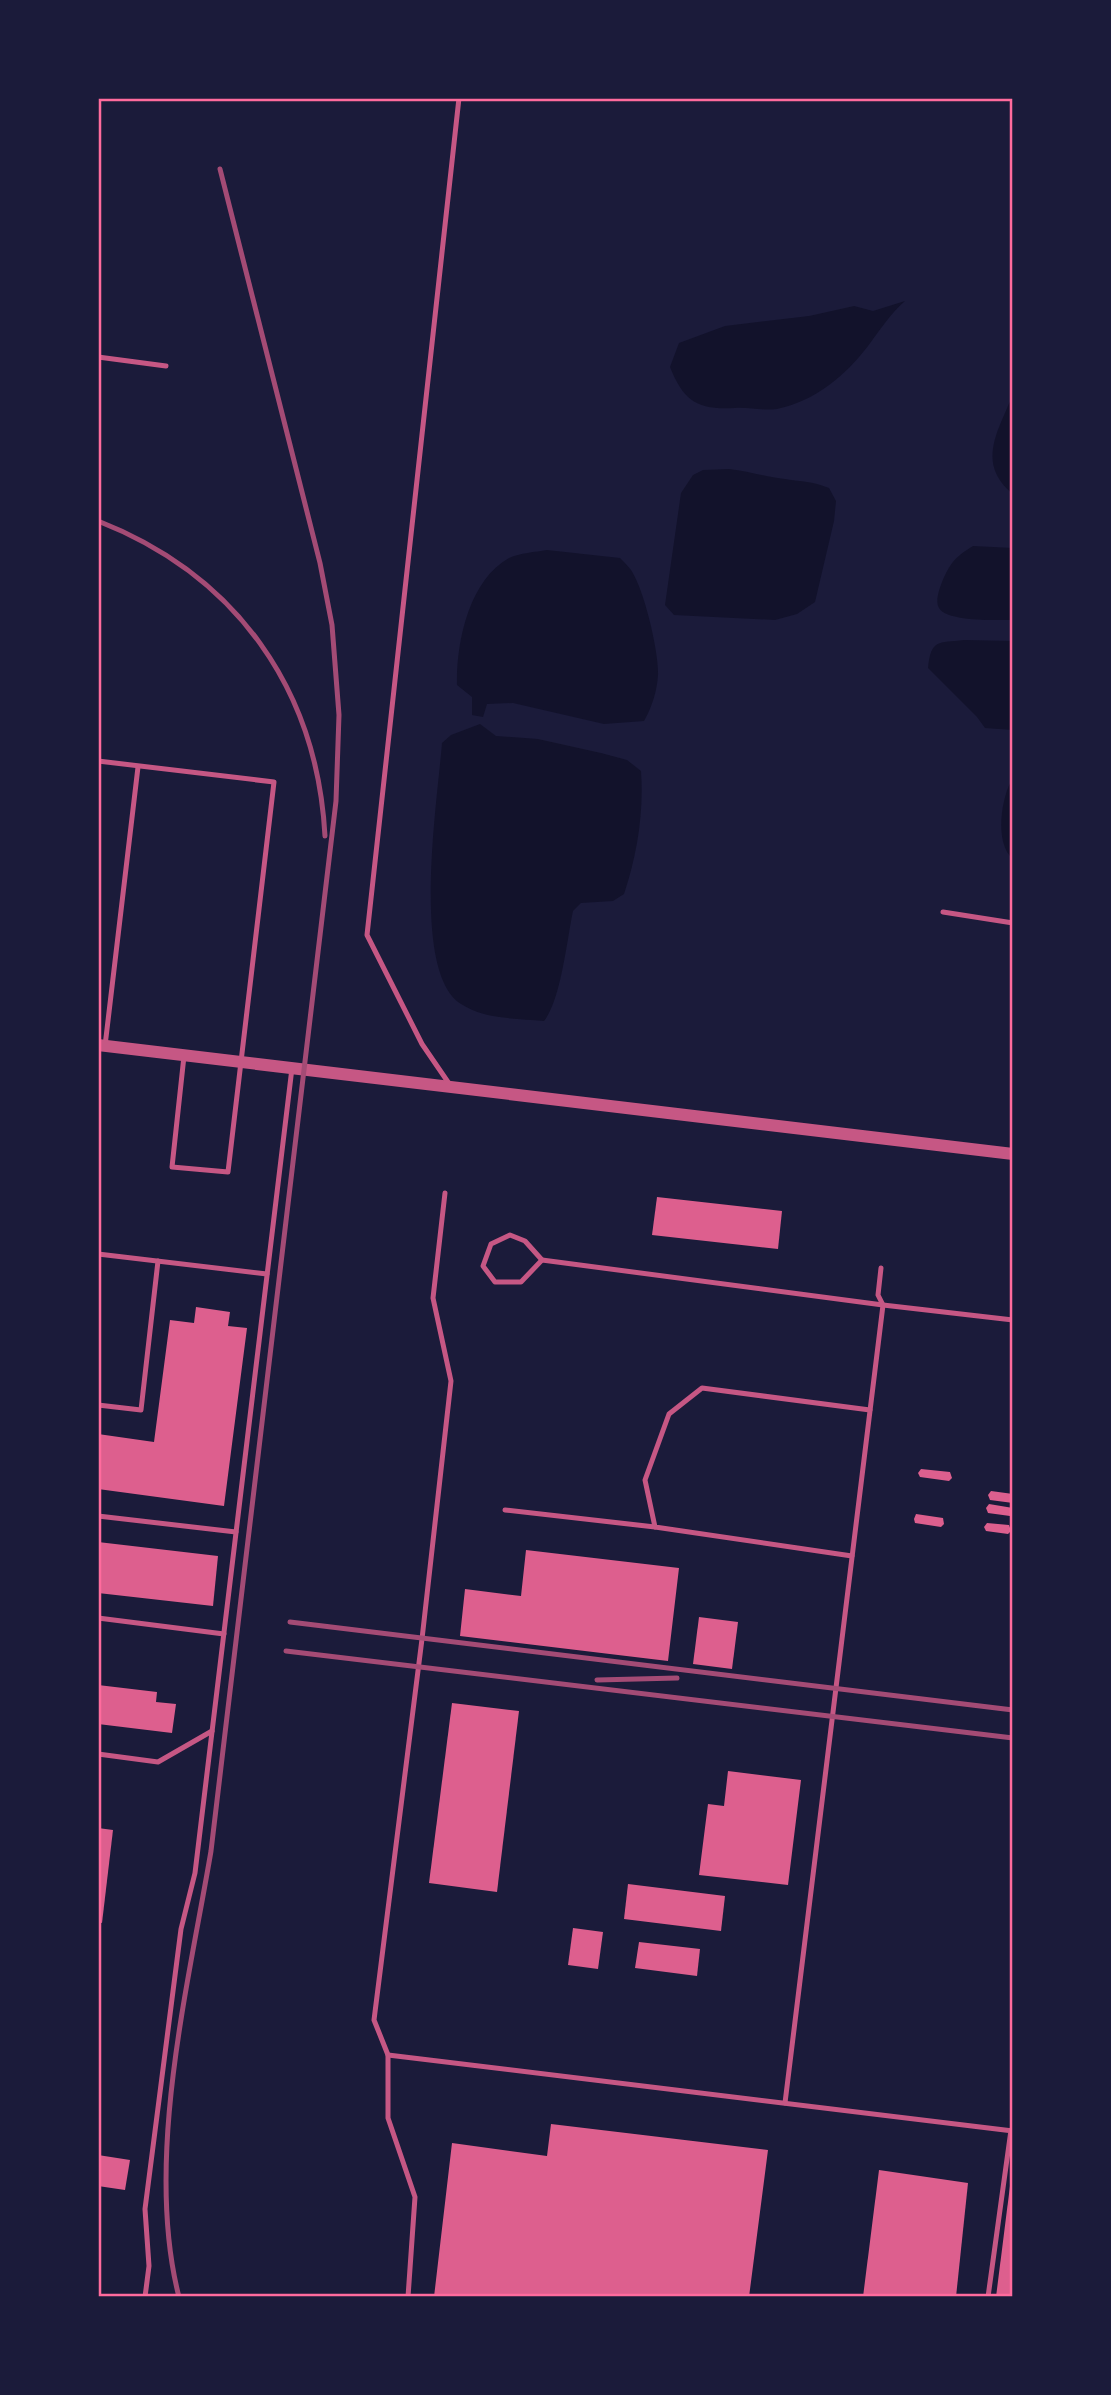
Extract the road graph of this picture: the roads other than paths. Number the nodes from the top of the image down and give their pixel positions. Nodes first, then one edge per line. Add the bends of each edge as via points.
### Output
1 (459, 98) edge
2 (98, 357) edge
3 (166, 366) dead end
4 (98, 761) edge
5 (138, 766) junction
6 (943, 912) dead end
7 (1013, 923) edge
8 (102, 1045) edge
9 (184, 1056) junction
10 (241, 1063) junction
11 (292, 1067) junction
12 (450, 1085) junction
13 (1013, 1154) edge
14 (445, 1193) dead end
15 (98, 1254) edge
16 (542, 1260) junction
17 (158, 1261) junction
18 (881, 1268) dead end
19 (267, 1274) junction
20 (883, 1305) junction
21 (1013, 1320) edge
22 (98, 1405) edge
23 (870, 1410) junction
24 (505, 1510) dead end
25 (98, 1516) edge
26 (655, 1528) junction
27 (236, 1532) junction
28 (852, 1556) junction
29 (98, 1618) edge
30 (225, 1633) junction
31 (212, 1731) junction
32 (98, 1754) edge
33 (388, 2055) junction
34 (785, 2103) junction
35 (1012, 2131) edge
36 (145, 2297) edge
37 (408, 2297) edge
38 (988, 2297) edge

1 - 12 lane via 367,936 422,1044
2 - 3 lane
4 - 5 lane
5 - 8 lane
5 - 10 lane via 274,782
6 - 7 lane
8 - 9 street
9 - 10 street
9 - 10 lane via 172,1167 228,1172
10 - 11 street
11 - 12 street
11 - 19 lane
12 - 13 street
14 - 33 lane via 433,1298 451,1381 374,2020
15 - 17 lane
16 - 16 lane via 525,1241 510,1235 491,1244 483,1266 495,1282 521,1282
16 - 20 lane
17 - 19 lane
17 - 22 lane via 141,1410
18 - 20 lane via 878,1296
19 - 27 lane
20 - 21 lane
20 - 23 lane
23 - 26 lane via 702,1388 669,1414 645,1480
23 - 28 lane
24 - 26 lane
25 - 27 lane
26 - 28 lane
27 - 30 lane
28 - 34 lane
29 - 30 lane
30 - 31 lane
31 - 32 lane via 158,1762
31 - 36 lane via 145,2209 149,2266
33 - 34 lane
33 - 37 lane via 388,2118 415,2197
34 - 35 lane
35 - 38 lane

